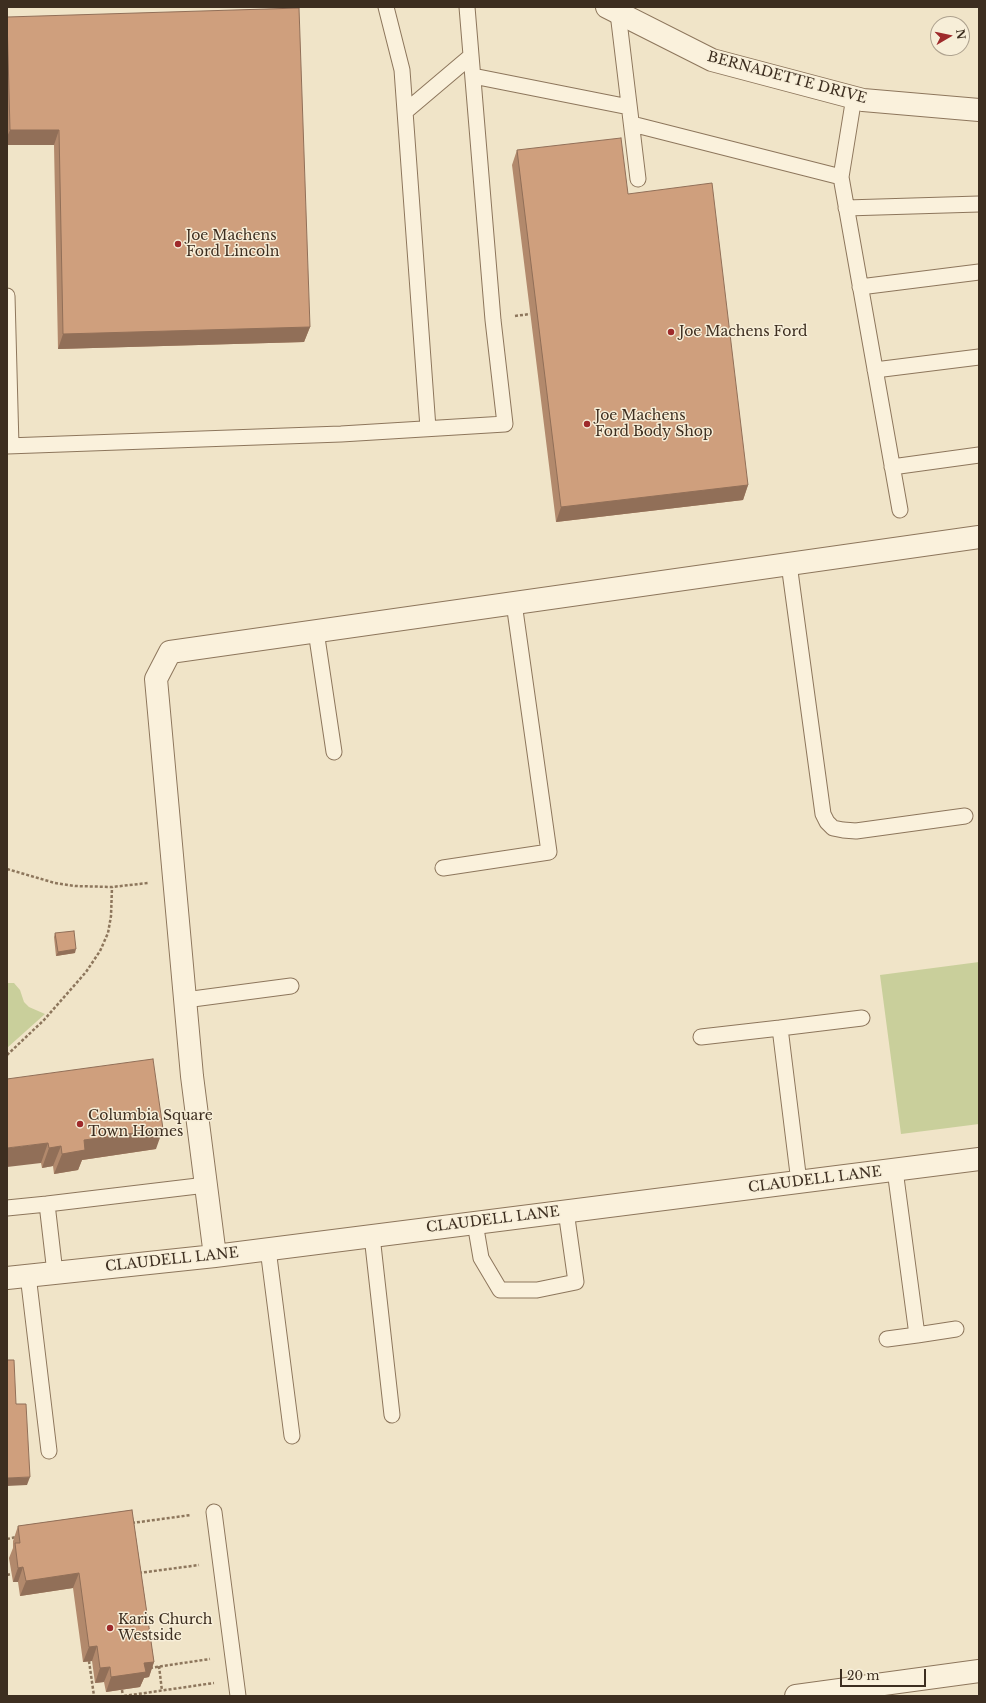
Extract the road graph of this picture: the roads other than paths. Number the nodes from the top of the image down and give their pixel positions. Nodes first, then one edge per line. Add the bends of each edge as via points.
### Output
1 (386, 7) edge
2 (467, 7) edge
3 (612, 10) edge
4 (471, 56) junction
5 (473, 76) junction
6 (854, 97) junction
7 (629, 107) junction
8 (979, 110) edge
9 (406, 111) junction
10 (632, 124) junction
11 (841, 178) junction
12 (638, 179) dead end
13 (979, 204) edge
14 (846, 208) junction
15 (979, 272) edge
16 (860, 287) junction
17 (7, 296) edge
18 (979, 357) edge
19 (875, 370) junction
20 (428, 428) junction
21 (9, 446) edge
22 (979, 455) edge
23 (892, 467) junction
24 (900, 510) dead end
25 (979, 537) edge
26 (789, 564) junction
27 (514, 603) junction
28 (316, 631) junction
29 (334, 752) dead end
30 (965, 816) dead end
31 (443, 868) dead end
32 (291, 986) dead end
33 (185, 1000) junction
34 (862, 1018) dead end
35 (780, 1028) junction
36 (701, 1037) dead end
37 (979, 1159) edge
38 (894, 1170) junction
39 (799, 1182) junction
40 (206, 1184) junction
41 (47, 1204) junction
42 (7, 1208) edge
43 (566, 1211) junction
44 (475, 1223) junction
45 (372, 1236) junction
46 (268, 1249) junction
47 (215, 1256) junction
48 (55, 1273) junction
49 (28, 1275) junction
50 (7, 1278) edge
51 (956, 1329) dead end
52 (917, 1335) junction
53 (887, 1339) dead end
54 (392, 1415) dead end
55 (292, 1436) dead end
56 (49, 1451) dead end
57 (214, 1512) road end
58 (979, 1671) edge
59 (238, 1696) edge
60 (796, 1696) edge
61 (800, 1696) edge

1 - 9 lane via 402,70
2 - 4 lane
3 - 6 street, BERNADETTE DRIVE via 712,60
3 - 7 lane
4 - 5 lane
4 - 9 lane
5 - 7 lane
5 - 20 lane via 493,320 505,424
6 - 8 street, BERNADETTE DRIVE via 863,100
6 - 11 lane
7 - 10 lane
9 - 20 lane
10 - 11 lane
10 - 12 lane
11 - 14 lane
13 - 14 lane
14 - 16 lane
15 - 16 lane
16 - 19 lane
17 - 21 lane
18 - 19 lane
19 - 23 lane
20 - 21 lane via 341,434
22 - 23 lane
23 - 24 lane
25 - 26 street
26 - 27 street
26 - 30 lane via 823,814 827,822 833,828 856,831
27 - 28 street
27 - 31 lane via 549,852
28 - 29 lane
28 - 33 street via 170,652 156,678
32 - 33 lane
33 - 40 street
34 - 35 lane
35 - 36 lane
35 - 39 lane
37 - 38 street, CLAUDELL LANE
38 - 39 street, CLAUDELL LANE
38 - 52 lane
39 - 43 street, CLAUDELL LANE
40 - 41 lane
40 - 47 street
41 - 42 lane
41 - 48 lane
43 - 44 street, CLAUDELL LANE
43 - 44 lane via 576,1282 537,1290 500,1290 481,1258
44 - 45 street, CLAUDELL LANE
45 - 46 street, CLAUDELL LANE
45 - 54 lane
46 - 47 street, CLAUDELL LANE
46 - 55 lane
47 - 48 street, CLAUDELL LANE
48 - 49 street, CLAUDELL LANE
49 - 50 street, CLAUDELL LANE
49 - 56 lane
51 - 52 lane
52 - 53 lane
57 - 59 lane
58 - 61 street
60 - 61 street

